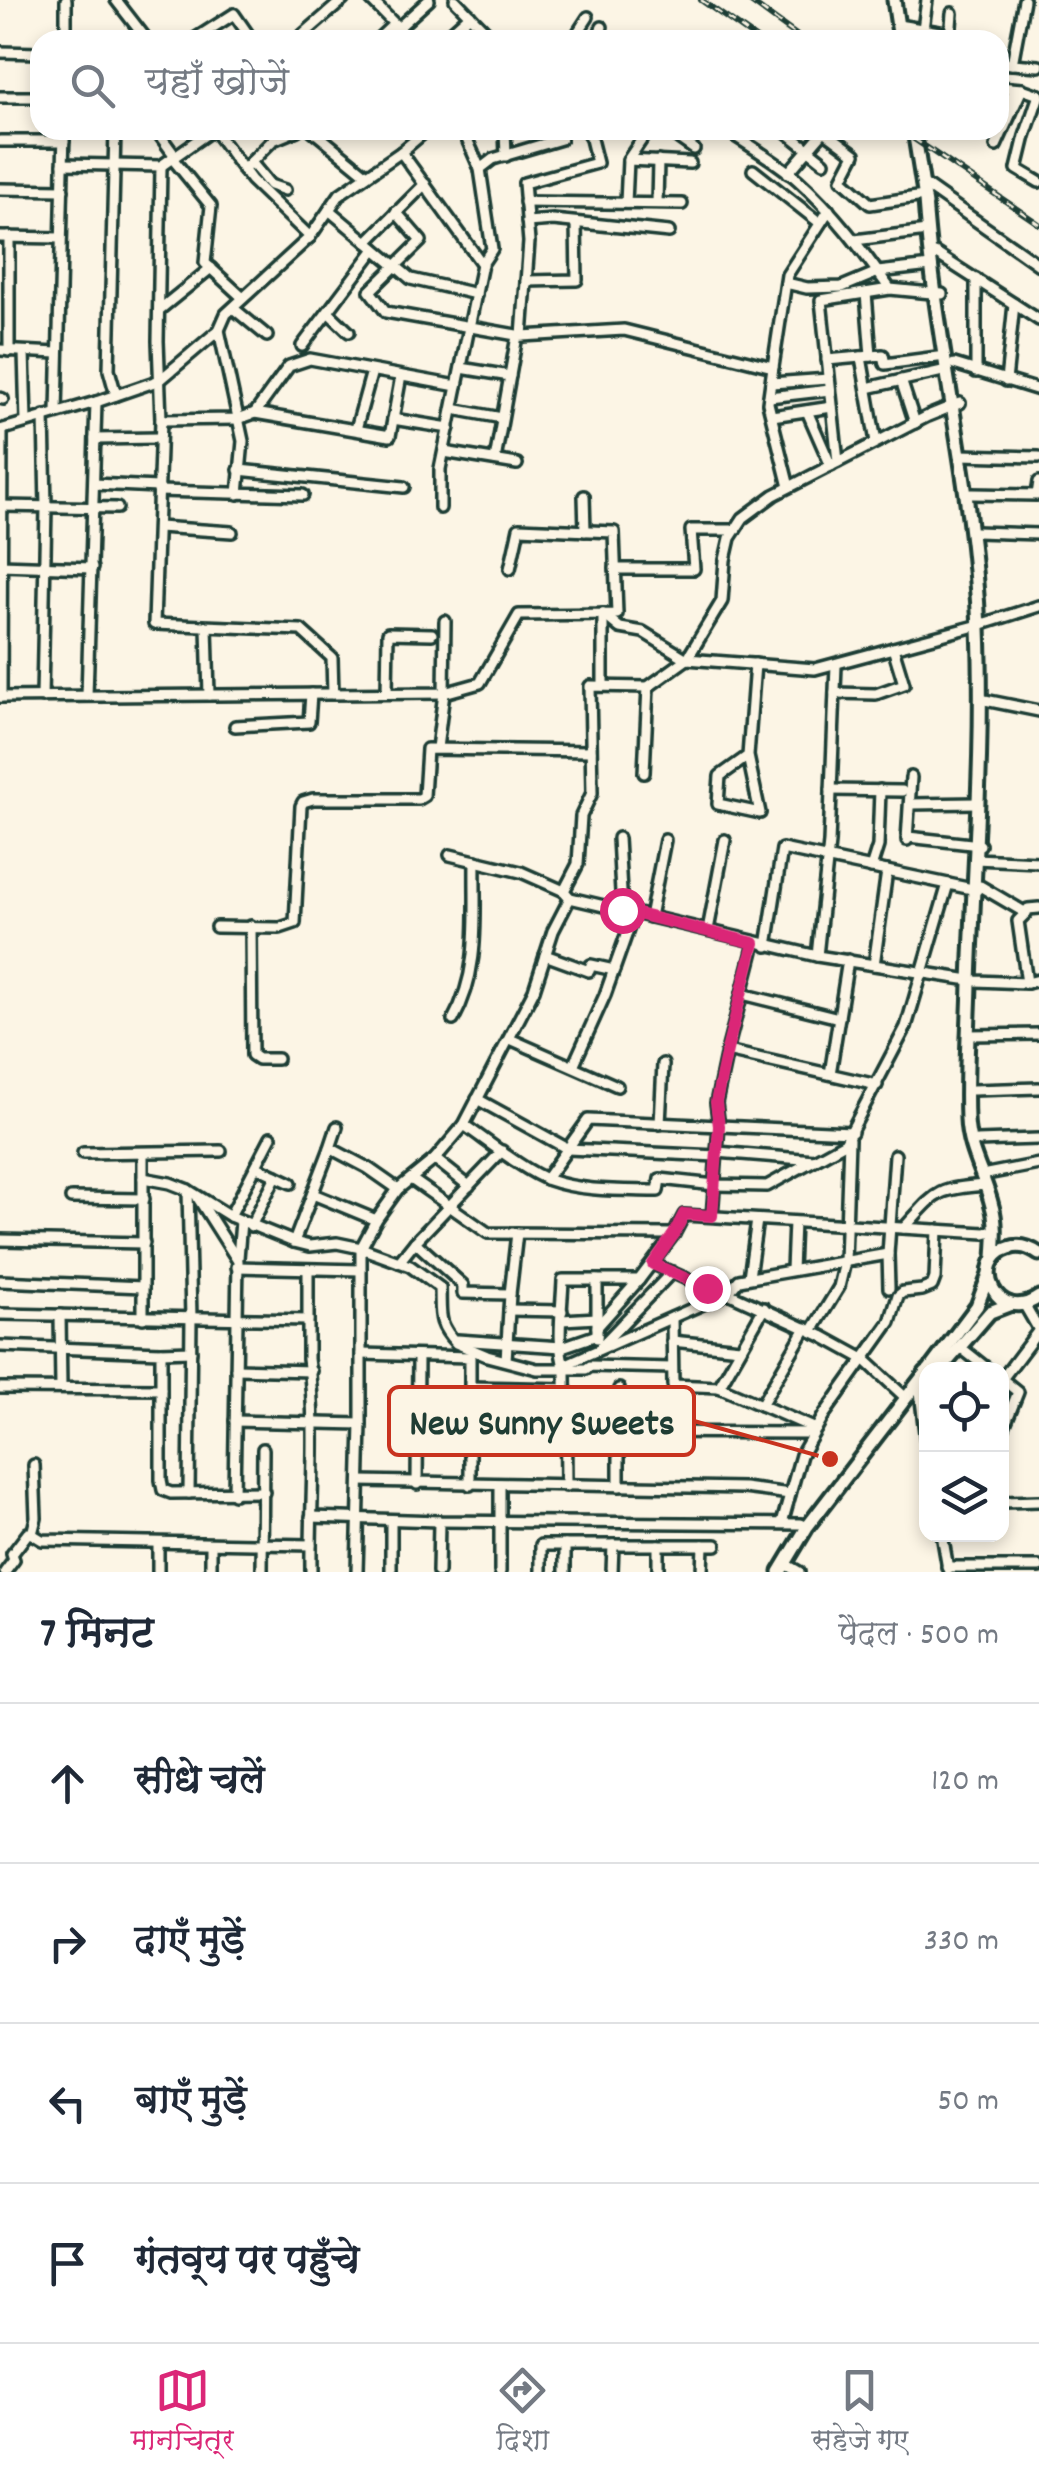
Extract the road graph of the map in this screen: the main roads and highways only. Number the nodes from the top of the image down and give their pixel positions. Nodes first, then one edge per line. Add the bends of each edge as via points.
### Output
1 (894, 0) edge
2 (899, 30) edge
3 (916, 140) edge
4 (924, 198) junction
5 (933, 259) junction
6 (963, 455) junction
7 (982, 624) junction
8 (983, 700) junction
9 (978, 845) junction
10 (971, 1035) junction
11 (982, 1175) junction
12 (1036, 1249) edge
13 (999, 1254) junction
14 (989, 1274) junction
15 (1039, 1296) edge
16 (1017, 1304) junction
17 (936, 1362) edge
18 (947, 1362) edge
19 (919, 1383) edge
20 (783, 1568) edge

1 - 2 main road
3 - 4 main road
4 - 5 main road
4 - 5 main road
5 - 6 main road
6 - 7 main road
6 - 7 main road
7 - 8 main road
8 - 9 main road
8 - 9 main road
9 - 10 main road
10 - 11 main road
10 - 11 main road via 967,1123
11 - 13 main road
12 - 13 main road via 1013,1246
13 - 14 main road
14 - 16 main road via 994,1292
14 - 17 main road via 978,1306
15 - 16 main road
16 - 18 main road via 990,1312
19 - 20 main road

